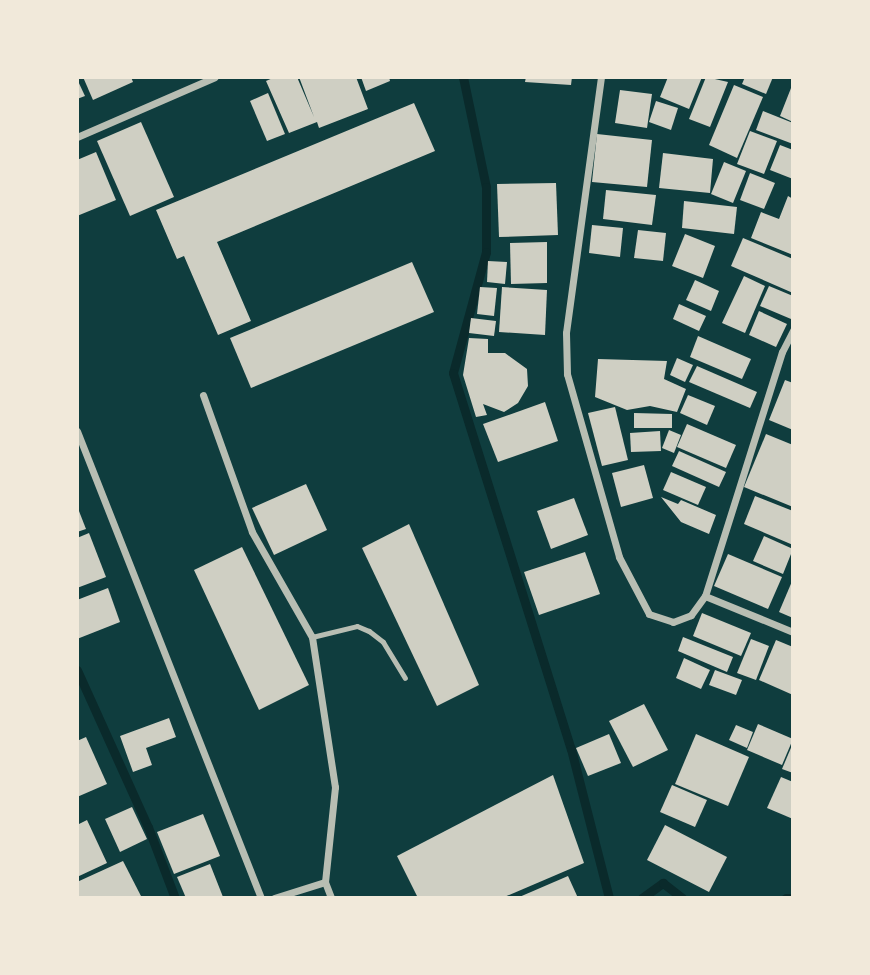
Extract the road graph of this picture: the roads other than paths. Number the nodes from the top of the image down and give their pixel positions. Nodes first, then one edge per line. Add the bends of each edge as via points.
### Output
1 (215, 77) edge
2 (601, 77) edge
3 (77, 137) edge
4 (793, 330) edge
5 (203, 395) dead end
6 (77, 431) edge
7 (705, 596) junction
8 (793, 632) edge
9 (312, 637) junction
10 (405, 678) dead end
11 (325, 882) junction
12 (261, 898) edge
13 (274, 898) edge
14 (331, 898) edge

1 - 3 street
2 - 7 street via 566,333 566,374 619,557 635,594 649,614 673,622 691,615
4 - 7 street via 782,352
5 - 9 street via 252,532
6 - 12 street
7 - 8 street
9 - 10 lane via 356,626 369,631 383,642
9 - 11 street via 335,787
11 - 13 street
11 - 14 street

